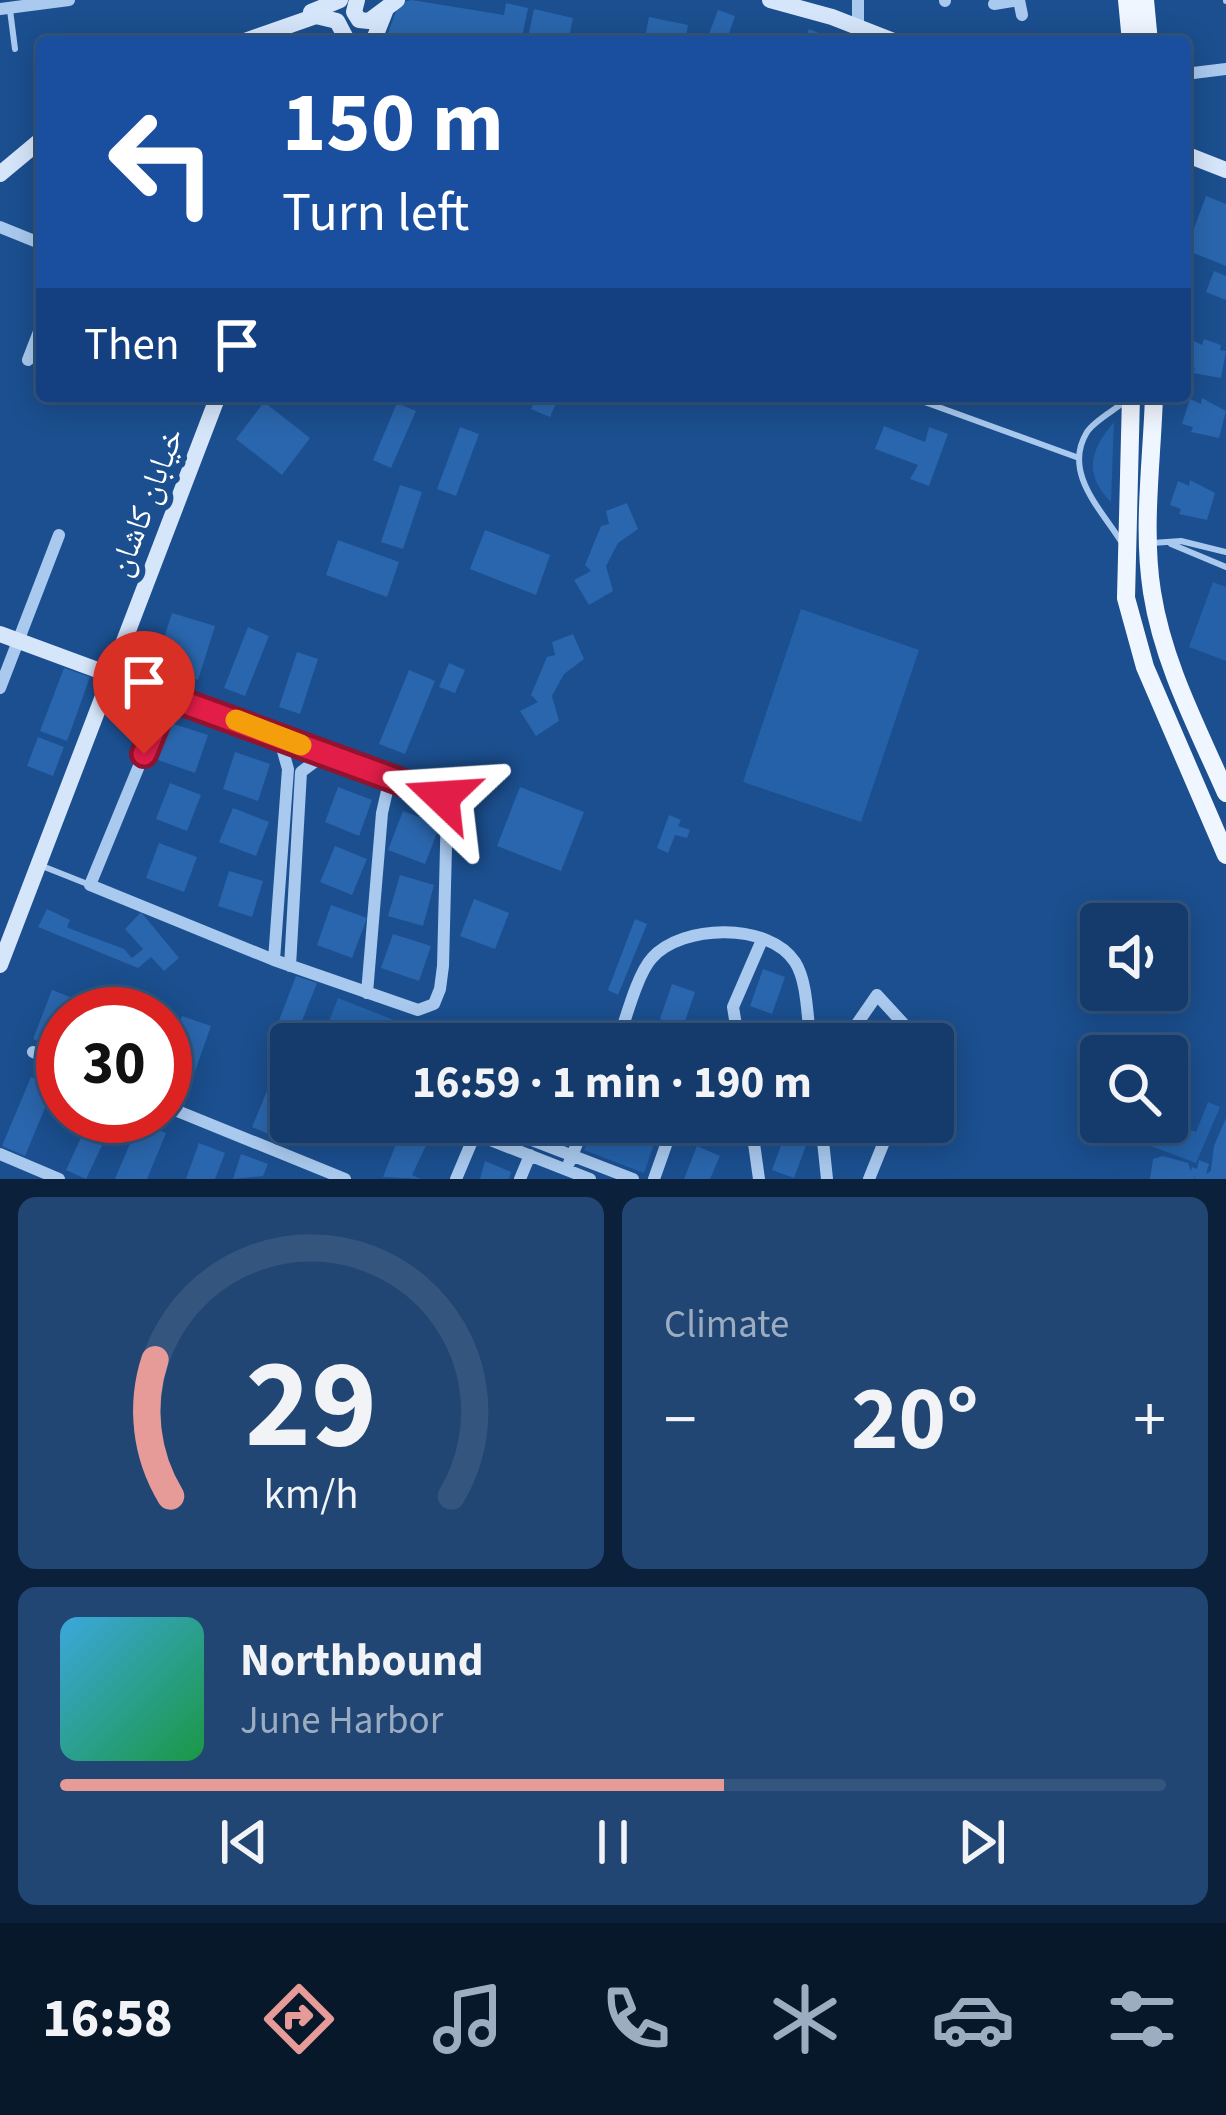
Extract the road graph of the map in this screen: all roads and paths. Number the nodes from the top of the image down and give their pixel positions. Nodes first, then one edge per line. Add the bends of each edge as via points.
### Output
1 (68, 0) edge
2 (340, 0) edge
3 (357, 0) edge
4 (770, 0) edge
5 (858, 0) edge
6 (1019, 0) edge
7 (1127, 0) edge
8 (1144, 0) edge
9 (392, 4) edge
10 (801, 4) edge
11 (994, 4) dead end
12 (5, 9) edge
13 (303, 12) edge
14 (1022, 15) dead end
15 (858, 27) junction
16 (257, 36) edge
17 (346, 36) edge
18 (376, 36) edge
19 (881, 36) edge
20 (1130, 36) edge
21 (1148, 36) edge
22 (15, 49) dead end
23 (1226, 69) edge
24 (1191, 73) edge
25 (36, 145) edge
26 (1191, 156) edge
27 (1226, 170) edge
28 (0, 174) edge
29 (0, 227) edge
30 (36, 242) edge
31 (36, 339) edge
32 (28, 360) dead end
33 (216, 402) edge
34 (925, 402) edge
35 (1124, 402) edge
36 (1131, 402) edge
37 (1154, 402) edge
38 (1079, 458) junction
39 (59, 536) dead end
40 (1171, 544) junction
41 (1148, 546) junction
42 (1201, 547) junction
43 (1125, 549) junction
44 (1226, 551) edge
45 (1197, 557) junction
46 (1226, 567) edge
47 (0, 634) edge
48 (18, 640) junction
49 (111, 675) junction
50 (0, 688) edge
51 (162, 710) joint
52 (279, 736) junction
53 (325, 754) junction
54 (295, 771) junction
55 (390, 778) junction
56 (1226, 793) edge
57 (431, 794) joint
58 (1226, 855) edge
59 (38, 864) junction
60 (91, 886) junction
61 (762, 940) junction
62 (274, 960) junction
63 (0, 965) edge
64 (290, 966) junction
65 (367, 993) junction
66 (624, 1023) edge
67 (736, 1023) edge
68 (808, 1023) edge
69 (858, 1023) edge
70 (903, 1023) edge
71 (192, 1117) edge
72 (467, 1143) edge
73 (504, 1143) edge
74 (529, 1143) edge
75 (578, 1143) edge
76 (666, 1143) edge
77 (754, 1143) edge
78 (823, 1143) edge
79 (884, 1143) edge
80 (0, 1154) edge
81 (530, 1155) junction
82 (570, 1163) junction
83 (37, 1175) edge
84 (59, 1179) edge
85 (345, 1179) edge
86 (456, 1179) edge
87 (520, 1179) edge
88 (590, 1179) edge
89 (633, 1179) edge
90 (653, 1179) edge
91 (759, 1179) edge
92 (827, 1179) edge
93 (869, 1179) edge

1 - 12 street
2 - 13 street
3 - 9 street via 359,20 377,18
4 - 10 street
5 - 15 street
6 - 11 street
6 - 14 street
7 - 20 main road
8 - 21 main road
9 - 18 street
10 - 15 street
12 - 22 lane
13 - 16 street
13 - 17 street via 330,17
15 - 19 street
23 - 24 street
25 - 28 street
26 - 27 street
29 - 30 street
31 - 32 street
33 - 49 street, خیابان کاشان
34 - 38 lane
35 - 38 lane via 1088,431
36 - 43 main road
37 - 41 main road
38 - 43 lane via 1082,484
39 - 48 street
40 - 41 lane
40 - 42 lane
40 - 45 lane
41 - 43 main road via 1137,561
41 - 56 main road via 1166,655
42 - 44 lane
42 - 45 lane
43 - 58 main road via 1126,598 1145,667
45 - 46 lane
47 - 48 street
48 - 49 street
48 - 50 street
49 - 59 street, خیابان کاشان
51 - 52 lane via 189,703
51 - 60 street
52 - 53 lane
52 - 54 street
53 - 54 street
53 - 55 lane
54 - 62 street
54 - 64 street
55 - 57 lane
55 - 65 street
57 - 65 street via 447,807 440,989 434,1004 418,1010
59 - 60 lane
59 - 63 street, خیابان کاشان
60 - 62 street
61 - 66 street via 708,932 672,944 650,959
61 - 67 street via 734,1007
61 - 68 street via 799,968
62 - 64 street
64 - 65 street
69 - 70 street via 877,995
71 - 85 street
72 - 86 street
73 - 81 street
74 - 82 street
75 - 82 street
76 - 90 street
77 - 91 street
78 - 92 street
79 - 93 street
80 - 83 street
81 - 82 street
81 - 87 street
82 - 88 street
82 - 89 street
83 - 84 street

